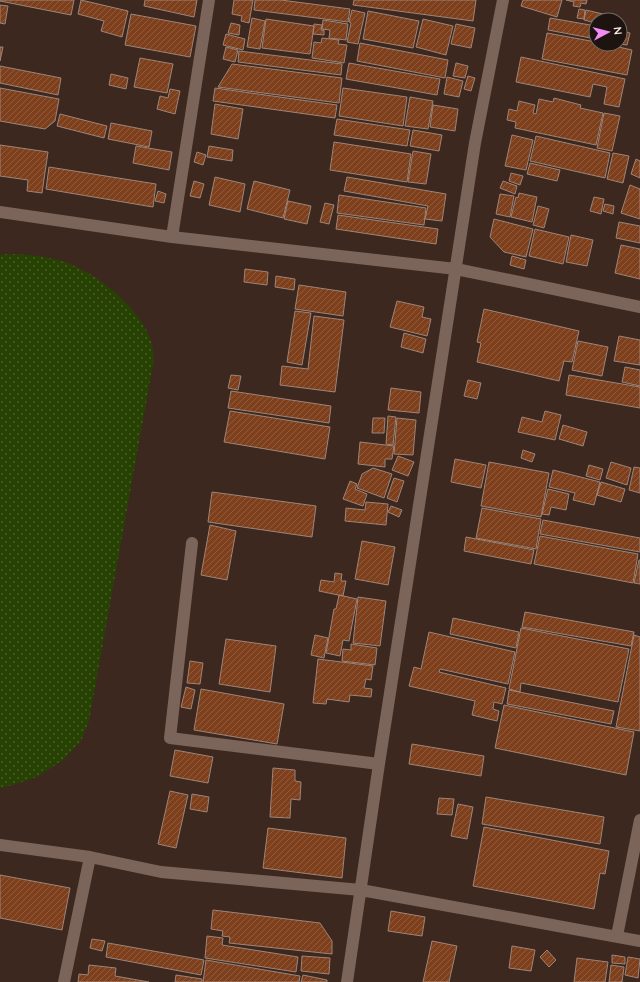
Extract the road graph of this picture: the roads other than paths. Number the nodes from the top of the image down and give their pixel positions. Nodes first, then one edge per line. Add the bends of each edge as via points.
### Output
1 (209, 0) edge
2 (503, 0) edge
3 (0, 212) edge
4 (172, 237) junction
5 (456, 269) junction
6 (640, 307) edge
7 (192, 542) dead end
8 (379, 764) junction
9 (640, 820) edge
10 (0, 845) edge
11 (90, 857) junction
12 (360, 890) junction
13 (618, 936) junction
14 (640, 941) edge
15 (64, 982) edge
16 (347, 982) edge

1 - 4 street
2 - 5 street via 475,143
3 - 4 street
4 - 5 street
5 - 6 street
5 - 8 street
7 - 8 street via 170,738
8 - 12 street
9 - 13 street
10 - 11 street
11 - 12 street via 161,872
11 - 15 street
12 - 13 street
12 - 16 street
13 - 14 street

